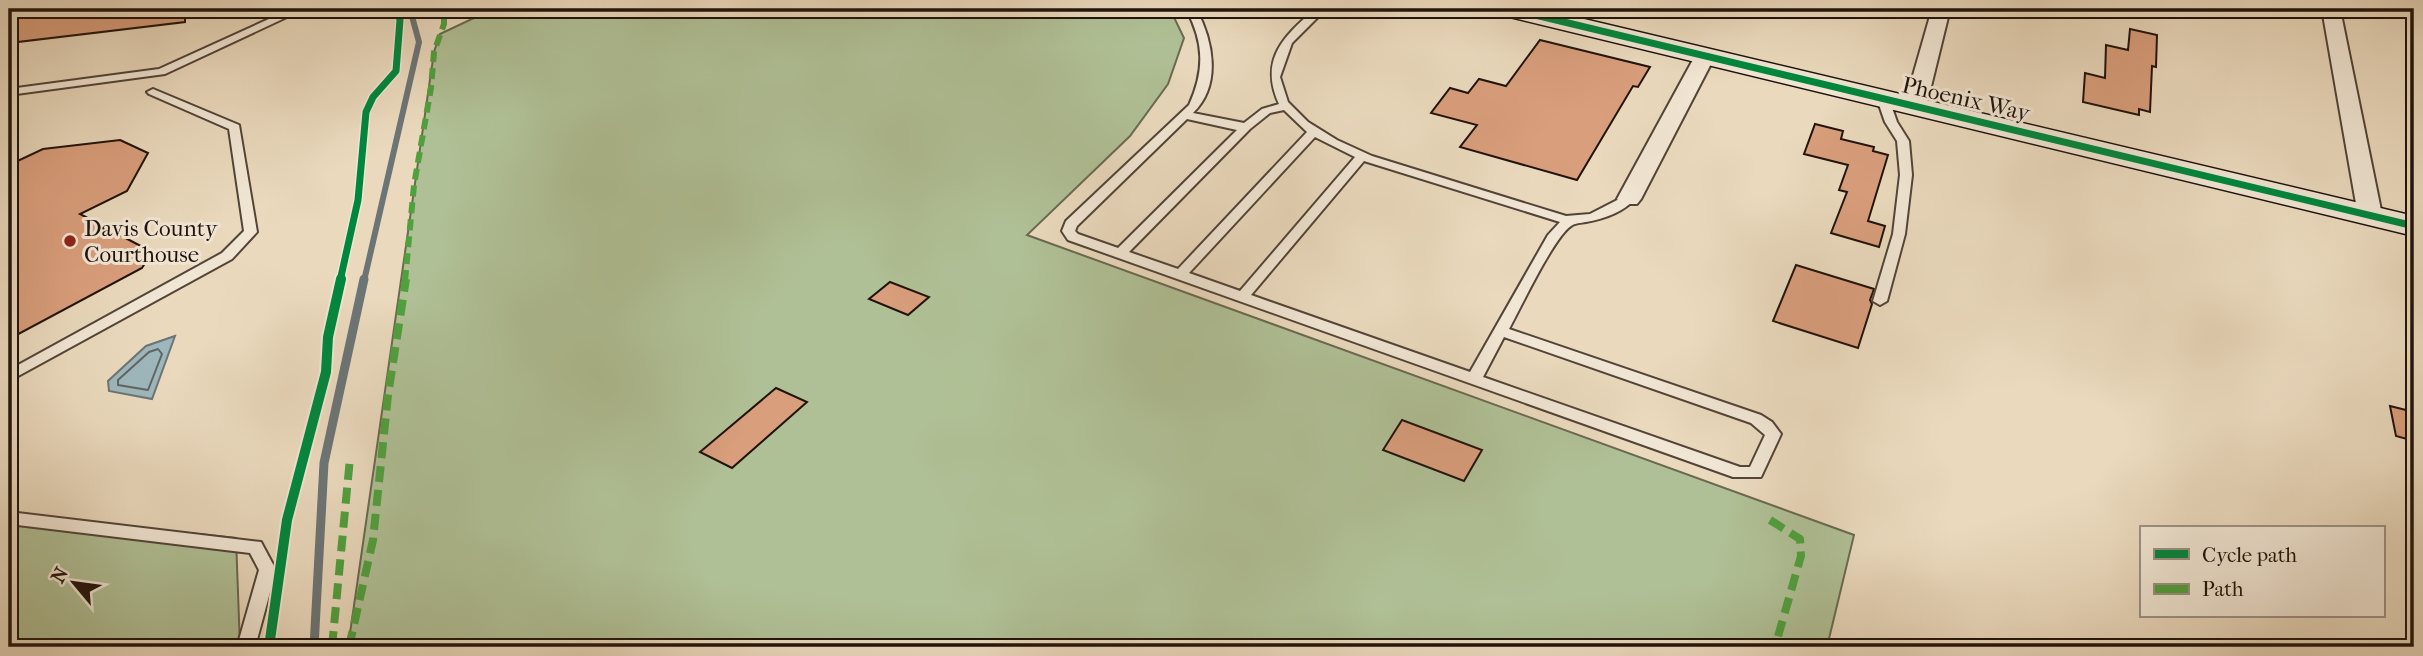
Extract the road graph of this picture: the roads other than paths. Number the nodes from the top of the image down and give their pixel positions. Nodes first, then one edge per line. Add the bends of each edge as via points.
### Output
1 (299, 9) edge
2 (1191, 9) edge
3 (1321, 9) edge
4 (1510, 9) edge
5 (1941, 9) edge
6 (2331, 9) edge
7 (1705, 57) junction
8 (9, 92) edge
9 (153, 92) dead end
10 (1883, 99) junction
11 (1286, 106) junction
12 (1915, 107) junction
13 (1187, 115) junction
14 (1246, 127) junction
15 (1312, 131) junction
16 (1360, 158) junction
17 (1629, 199) joint
18 (2371, 215) junction
19 (1569, 220) junction
20 (2414, 226) edge
21 (1120, 254) junction
22 (1180, 275) junction
23 (1242, 297) junction
24 (1880, 301) dead end
25 (1500, 331) junction
26 (9, 376) edge
27 (1474, 379) junction
28 (9, 518) edge
29 (246, 647) edge

1 - 8 lane via 162,72
2 - 13 lane via 1203,27 1208,63 1200,94
3 - 11 lane via 1294,34 1279,61 1278,90
4 - 7 street, Phoenix Way
5 - 12 street
6 - 18 street
7 - 10 street, Phoenix Way
7 - 17 street
9 - 26 lane via 235,127 251,232 227,256
10 - 12 street, Phoenix Way
10 - 24 lane via 1903,141 1906,174 1899,234
11 - 14 lane via 1266,111
11 - 15 lane
12 - 18 street, Phoenix Way
13 - 14 lane
13 - 21 lane via 1071,224 1068,231 1073,237
14 - 21 lane
15 - 16 lane
15 - 22 lane
16 - 19 lane
16 - 23 lane
17 - 19 lane via 1608,214
18 - 20 street, Phoenix Way
19 - 25 lane via 1554,235
21 - 22 lane
22 - 23 lane
23 - 27 lane
25 - 27 lane
25 - 27 lane via 1768,425 1773,434 1761,465 1755,473 1739,473
28 - 29 lane via 255,547 268,570

